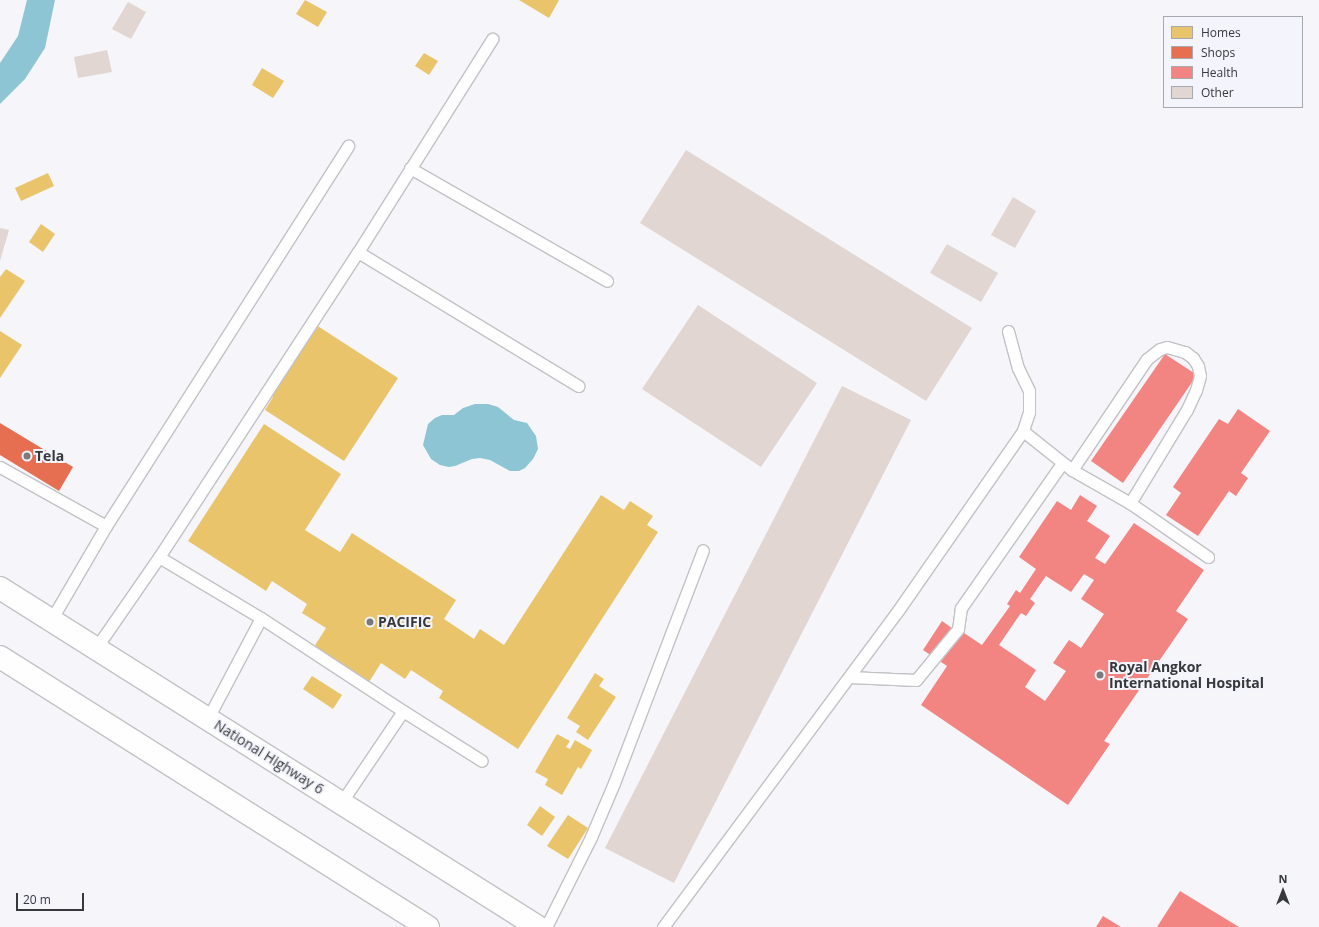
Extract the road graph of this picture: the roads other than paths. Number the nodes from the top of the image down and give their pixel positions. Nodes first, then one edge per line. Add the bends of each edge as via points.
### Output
1 (492, 39) dead end
2 (348, 146) dead end
3 (410, 168) junction
4 (358, 252) junction
5 (607, 281) dead end
6 (1008, 331) dead end
7 (578, 386) dead end
8 (1023, 431) junction
9 (1062, 463) junction
10 (0, 467) edge
11 (1072, 470) junction
12 (1130, 504) junction
13 (106, 526) junction
14 (703, 550) dead end
15 (158, 557) junction
16 (1208, 557) dead end
17 (0, 588) edge
18 (261, 618) junction
19 (51, 620) junction
20 (96, 648) junction
21 (0, 657) edge
22 (849, 677) junction
23 (403, 711) junction
24 (208, 718) junction
25 (482, 761) dead end
26 (341, 803) junction
27 (428, 927) edge
28 (538, 927) edge
29 (546, 927) edge
30 (663, 927) edge

1 - 3 lane
2 - 13 lane
3 - 4 lane
3 - 5 lane
4 - 7 lane
4 - 15 lane
6 - 8 lane via 1018,368 1029,391 1028,412
8 - 9 lane
8 - 22 lane
9 - 11 lane
9 - 22 lane via 961,608 958,629 916,680
10 - 13 lane
11 - 12 lane
11 - 12 lane via 1147,359 1167,347 1185,352 1198,366 1200,376 1196,390
12 - 16 lane
13 - 19 lane
14 - 29 lane via 614,783 591,837
15 - 18 lane
15 - 20 lane
17 - 19 highway, National Highway 6
18 - 23 lane
18 - 24 lane
19 - 20 highway, National Highway 6
20 - 24 highway, National Highway 6
21 - 27 highway
22 - 30 lane
23 - 25 lane
23 - 26 lane
24 - 26 highway, National Highway 6
26 - 28 highway, National Highway 6

